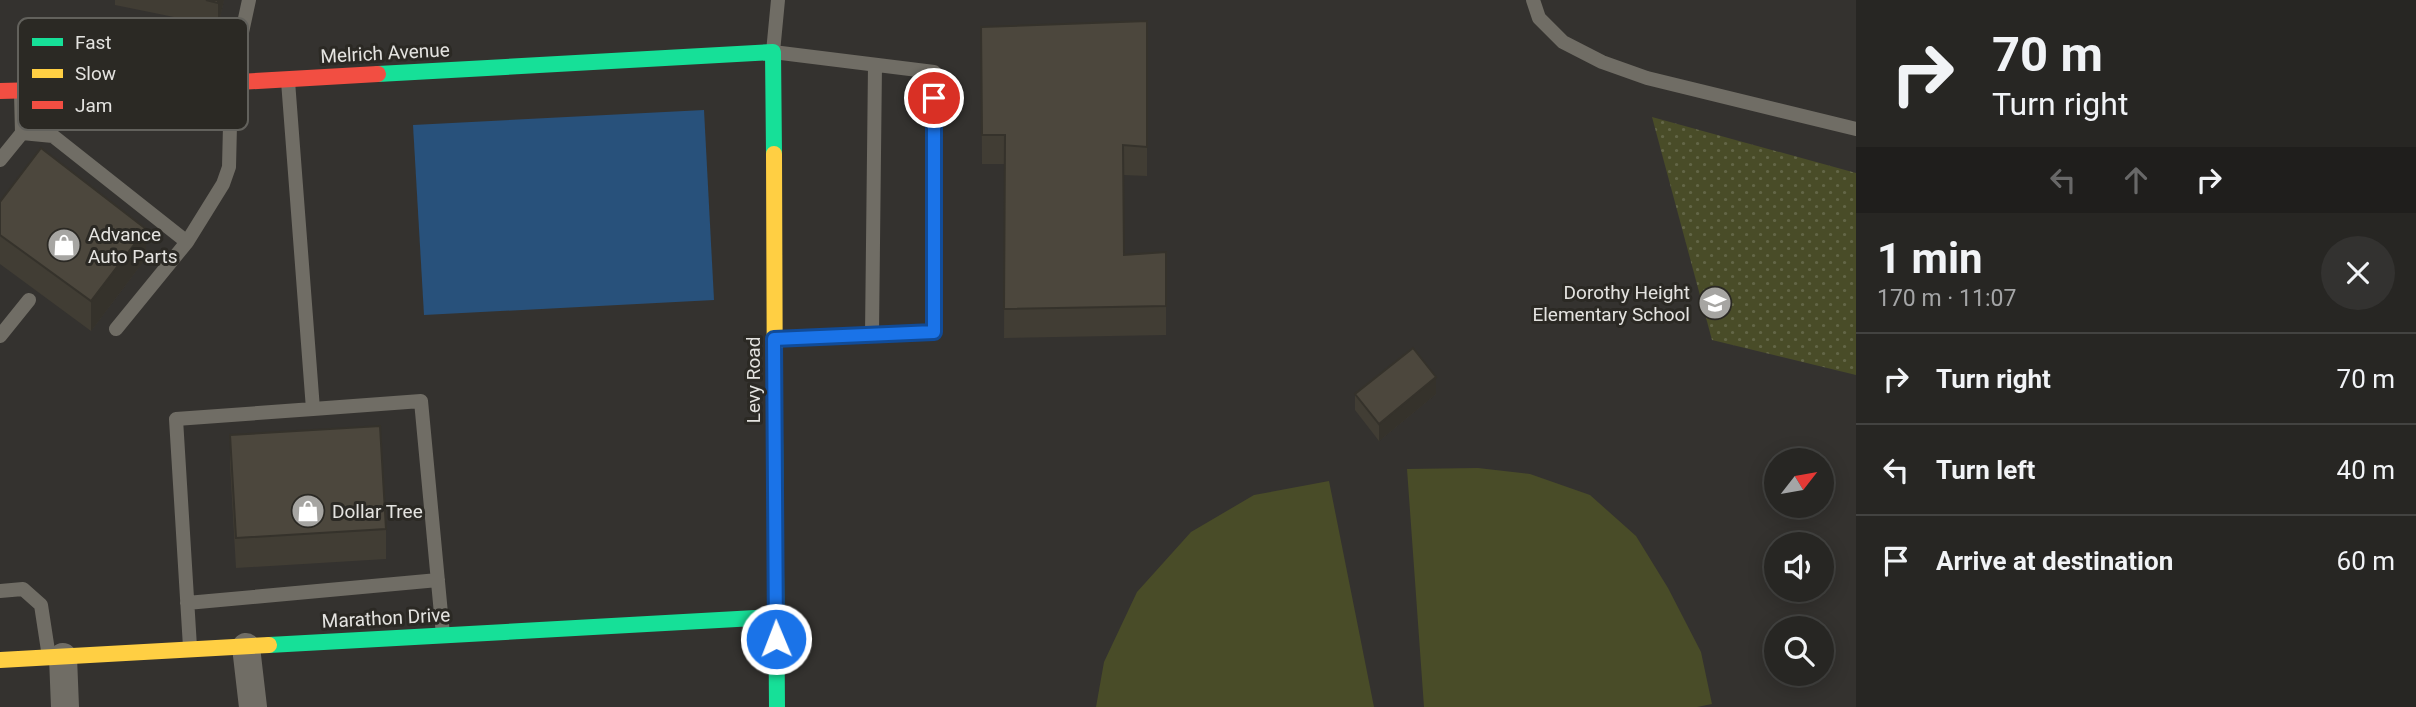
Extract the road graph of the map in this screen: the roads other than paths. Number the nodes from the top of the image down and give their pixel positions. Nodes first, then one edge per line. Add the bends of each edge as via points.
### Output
1 (249, 0) edge
2 (778, 0) edge
3 (1532, 0) edge
4 (245, 18) edge
5 (773, 52) junction
6 (875, 65) junction
7 (288, 80) junction
8 (248, 82) edge
9 (18, 90) edge
10 (0, 91) edge
11 (1856, 129) edge
12 (22, 130) edge
13 (230, 130) edge
14 (22, 133) junction
15 (0, 160) edge
16 (187, 242) junction
17 (29, 300) dead end
18 (116, 329) dead end
19 (872, 334) junction
20 (0, 335) edge
21 (774, 339) junction
22 (313, 409) junction
23 (438, 580) junction
24 (0, 591) edge
25 (187, 603) junction
26 (775, 617) junction
27 (443, 635) junction
28 (246, 647) junction
29 (190, 650) junction
30 (56, 657) junction
31 (0, 660) edge
32 (65, 707) edge
33 (253, 707) edge
34 (777, 707) edge

1 - 4 lane
2 - 5 lane
3 - 11 lane via 1539,18 1563,42 1602,62 1647,78
5 - 6 lane
5 - 7 street, Melrich Avenue
5 - 21 street, Levy Road
6 - 19 lane
6 - 19 lane via 934,72 934,332
7 - 8 street, Melrich Avenue
7 - 22 lane
9 - 10 street, Melrich Avenue
12 - 14 lane
13 - 16 lane via 229,167 223,184
14 - 15 lane
14 - 16 lane via 53,136
16 - 18 lane
17 - 20 lane
19 - 21 lane
21 - 26 street, Levy Road
22 - 23 lane via 421,401
22 - 25 lane via 176,419
23 - 25 lane
23 - 27 lane
24 - 30 lane via 23,589 41,605
25 - 29 lane
26 - 27 street, Marathon Drive
26 - 34 street, Levy Road
27 - 28 street, Marathon Drive
28 - 29 street, Marathon Drive
28 - 33 street
29 - 30 street, Marathon Drive
30 - 31 street, Marathon Drive
30 - 32 street

